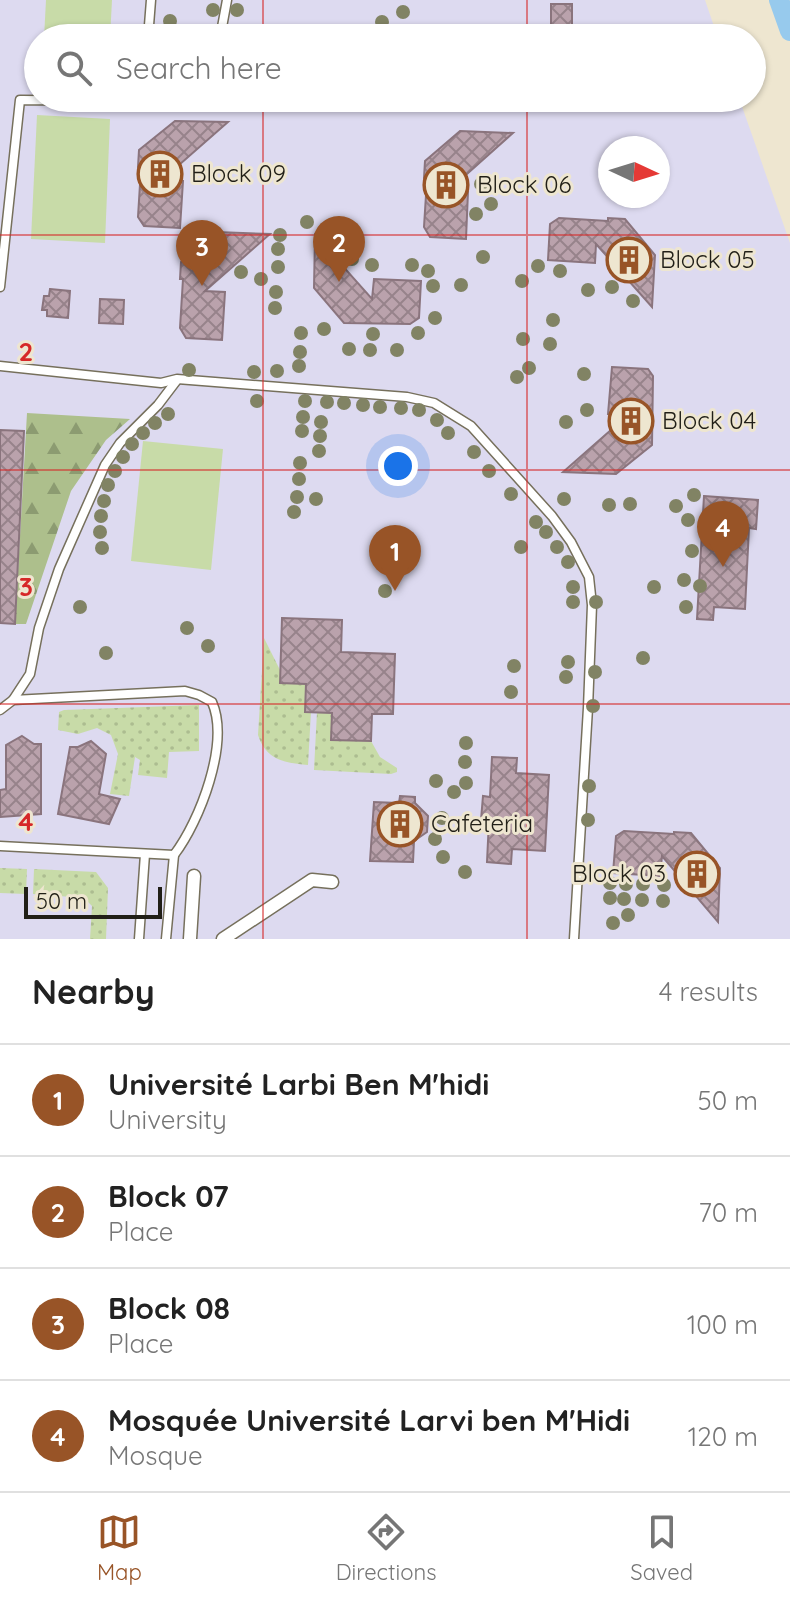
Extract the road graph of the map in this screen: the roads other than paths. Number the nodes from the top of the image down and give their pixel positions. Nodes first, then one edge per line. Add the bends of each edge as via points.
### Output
1 (151, 0) edge
2 (227, 0) edge
3 (149, 24) edge
4 (223, 24) edge
5 (24, 100) edge
6 (0, 287) edge
7 (0, 366) edge
8 (177, 379) junction
9 (13, 700) junction
10 (0, 711) edge
11 (0, 846) edge
12 (145, 854) junction
13 (174, 855) junction
14 (194, 876) dead end
15 (332, 882) dead end
16 (139, 939) edge
17 (166, 939) edge
18 (190, 939) edge
19 (223, 939) edge
20 (574, 939) edge

1 - 3 lane
2 - 4 lane
5 - 6 lane
7 - 8 lane via 161,383
8 - 9 lane via 105,465 59,569 30,674
8 - 20 lane via 434,403 471,426 562,529 584,565 592,605
9 - 10 lane
9 - 13 lane via 185,691 212,702 217,722 211,773 187,836
11 - 12 lane
12 - 13 lane
12 - 16 lane
13 - 17 lane
14 - 18 street
15 - 19 street via 312,880

